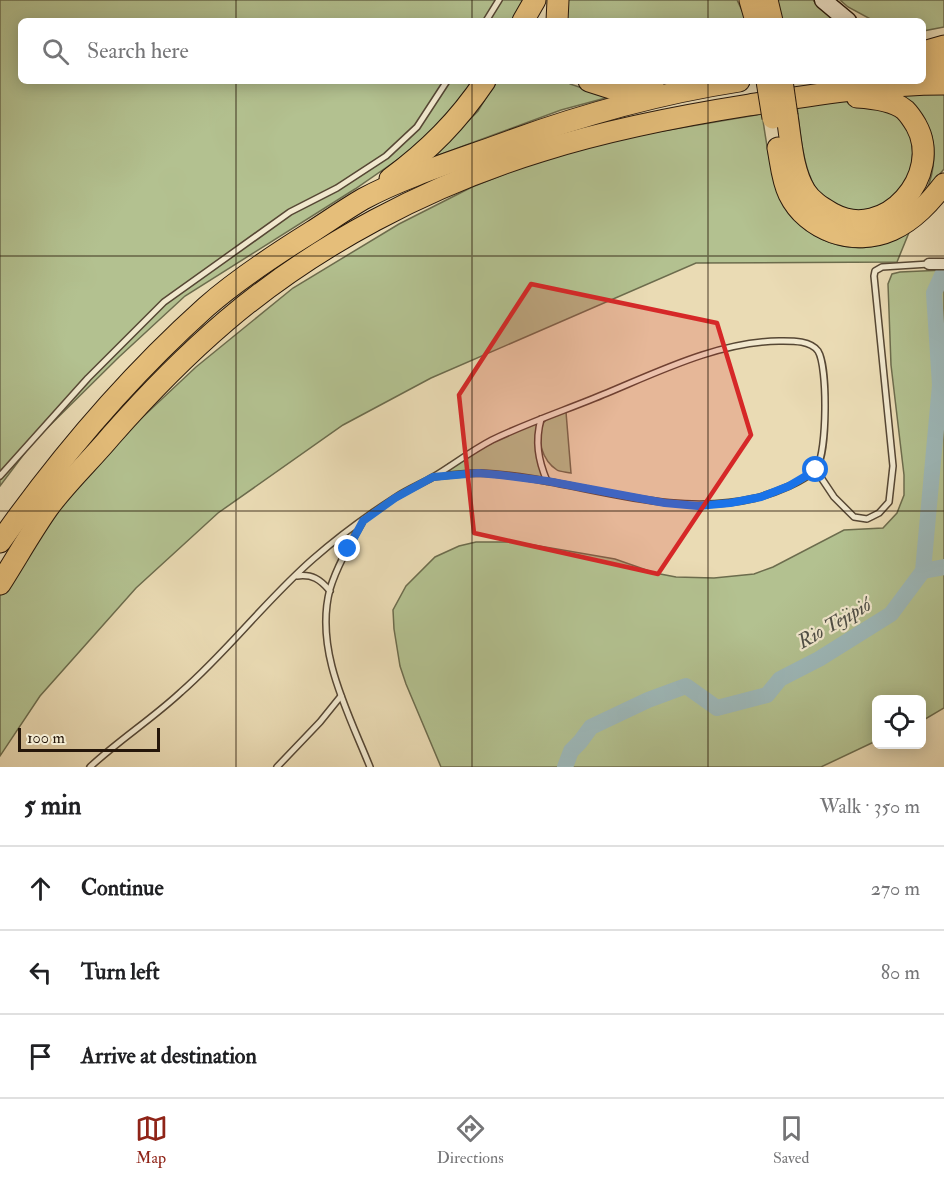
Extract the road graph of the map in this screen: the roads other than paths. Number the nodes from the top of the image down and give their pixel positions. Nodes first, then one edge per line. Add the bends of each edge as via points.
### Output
1 (499, 0) edge
2 (536, 0) edge
3 (558, 0) edge
4 (750, 0) edge
5 (767, 0) edge
6 (822, 0) edge
7 (488, 18) edge
8 (525, 18) edge
9 (557, 18) edge
10 (755, 18) edge
11 (771, 18) edge
12 (844, 18) edge
13 (944, 41) edge
14 (926, 42) edge
15 (944, 46) edge
16 (926, 51) edge
17 (944, 64) edge
18 (926, 65) edge
19 (445, 84) edge
20 (483, 84) edge
21 (598, 84) edge
22 (719, 84) edge
23 (768, 84) edge
24 (782, 84) edge
25 (944, 84) edge
26 (685, 89) junction
27 (815, 95) junction
28 (780, 117) junction
29 (944, 184) edge
30 (364, 199) junction
31 (929, 264) joint
32 (944, 264) edge
33 (541, 418) junction
34 (816, 470) junction
35 (0, 476) edge
36 (433, 477) junction
37 (547, 481) junction
38 (363, 521) junction
39 (0, 543) edge
40 (295, 576) junction
41 (0, 584) edge
42 (330, 591) junction
43 (341, 696) junction
44 (90, 767) edge
45 (277, 767) edge
46 (370, 767) edge

1 - 7 lane
2 - 8 highway
3 - 9 highway
4 - 10 highway
5 - 11 highway
6 - 12 street
13 - 14 street
15 - 16 highway
17 - 18 highway
19 - 35 lane via 417,127 386,156 290,212 164,302 88,378
20 - 30 highway via 443,136
21 - 26 highway via 614,89
22 - 26 highway
23 - 28 highway, bridge
24 - 28 highway, bridge
25 - 27 highway via 900,84
26 - 30 highway via 537,131
27 - 28 highway via 885,100 905,110 927,148 924,173 905,203 884,216 860,222 820,207 806,191
27 - 41 highway via 692,114 540,151 440,188 397,210 224,335 118,428 49,507
28 - 29 highway via 789,195 807,218 825,231 865,236 891,231 915,216
30 - 39 highway via 268,259 207,306 137,372 35,492
31 - 32 street
31 - 34 lane via 882,267 874,276 892,455 889,502 867,519 854,517
33 - 34 lane via 712,352 764,341 807,344 819,354 825,405 822,455
33 - 36 lane via 480,447
33 - 37 lane via 538,456
34 - 37 lane via 761,497 698,506
36 - 37 lane via 478,473
36 - 38 lane
38 - 40 lane
38 - 42 lane
40 - 42 lane via 315,577
40 - 44 lane via 182,692
42 - 43 lane via 328,648
43 - 45 lane
43 - 46 lane

